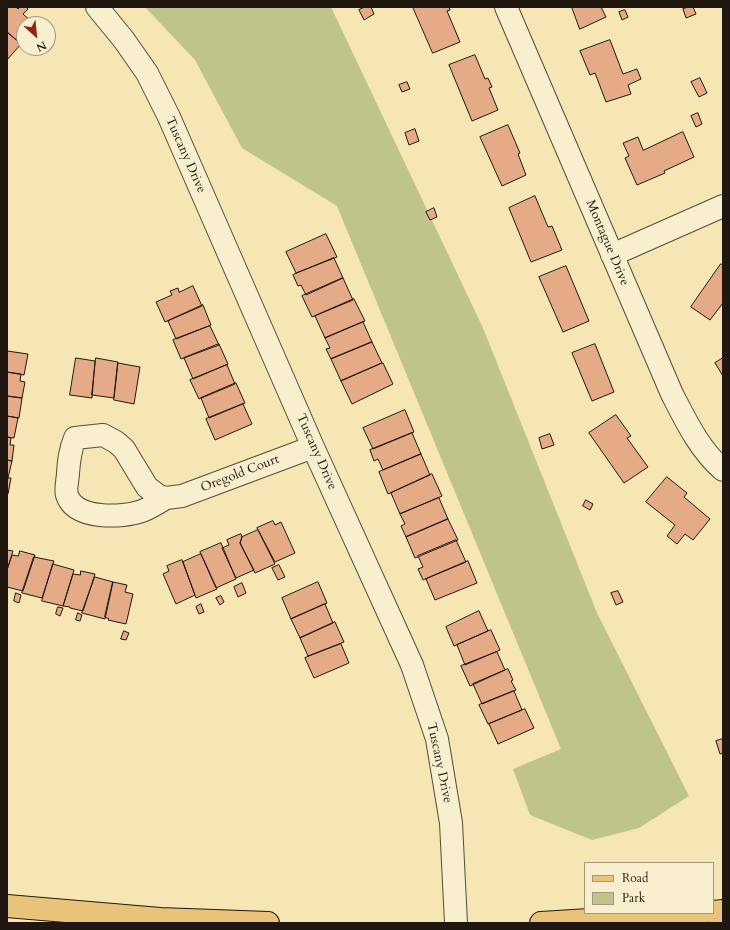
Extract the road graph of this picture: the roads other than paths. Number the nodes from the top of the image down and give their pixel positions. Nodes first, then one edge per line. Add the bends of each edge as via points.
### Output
1 (97, 7) edge
2 (506, 7) edge
3 (723, 206) edge
4 (612, 256) junction
5 (313, 447) junction
6 (723, 470) edge
7 (166, 498) junction
8 (7, 906) edge
9 (685, 914) edge
10 (160, 921) edge
11 (268, 923) edge
12 (456, 923) edge
13 (541, 923) edge

1 - 5 street, Tuscany Drive via 147,73 182,146
2 - 4 street, Montague Drive
3 - 4 street
4 - 6 street, Montague Drive via 672,394 693,435 712,461
5 - 7 street, Oregold Court via 182,496
5 - 12 street, Tuscany Drive via 412,665 437,739 451,823
7 - 7 street, Oregold Court via 147,487 124,449 116,442 103,435 75,438 70,451 66,494 74,506 84,512 126,515 142,511
8 - 10 main road
9 - 13 main road
10 - 11 main road

